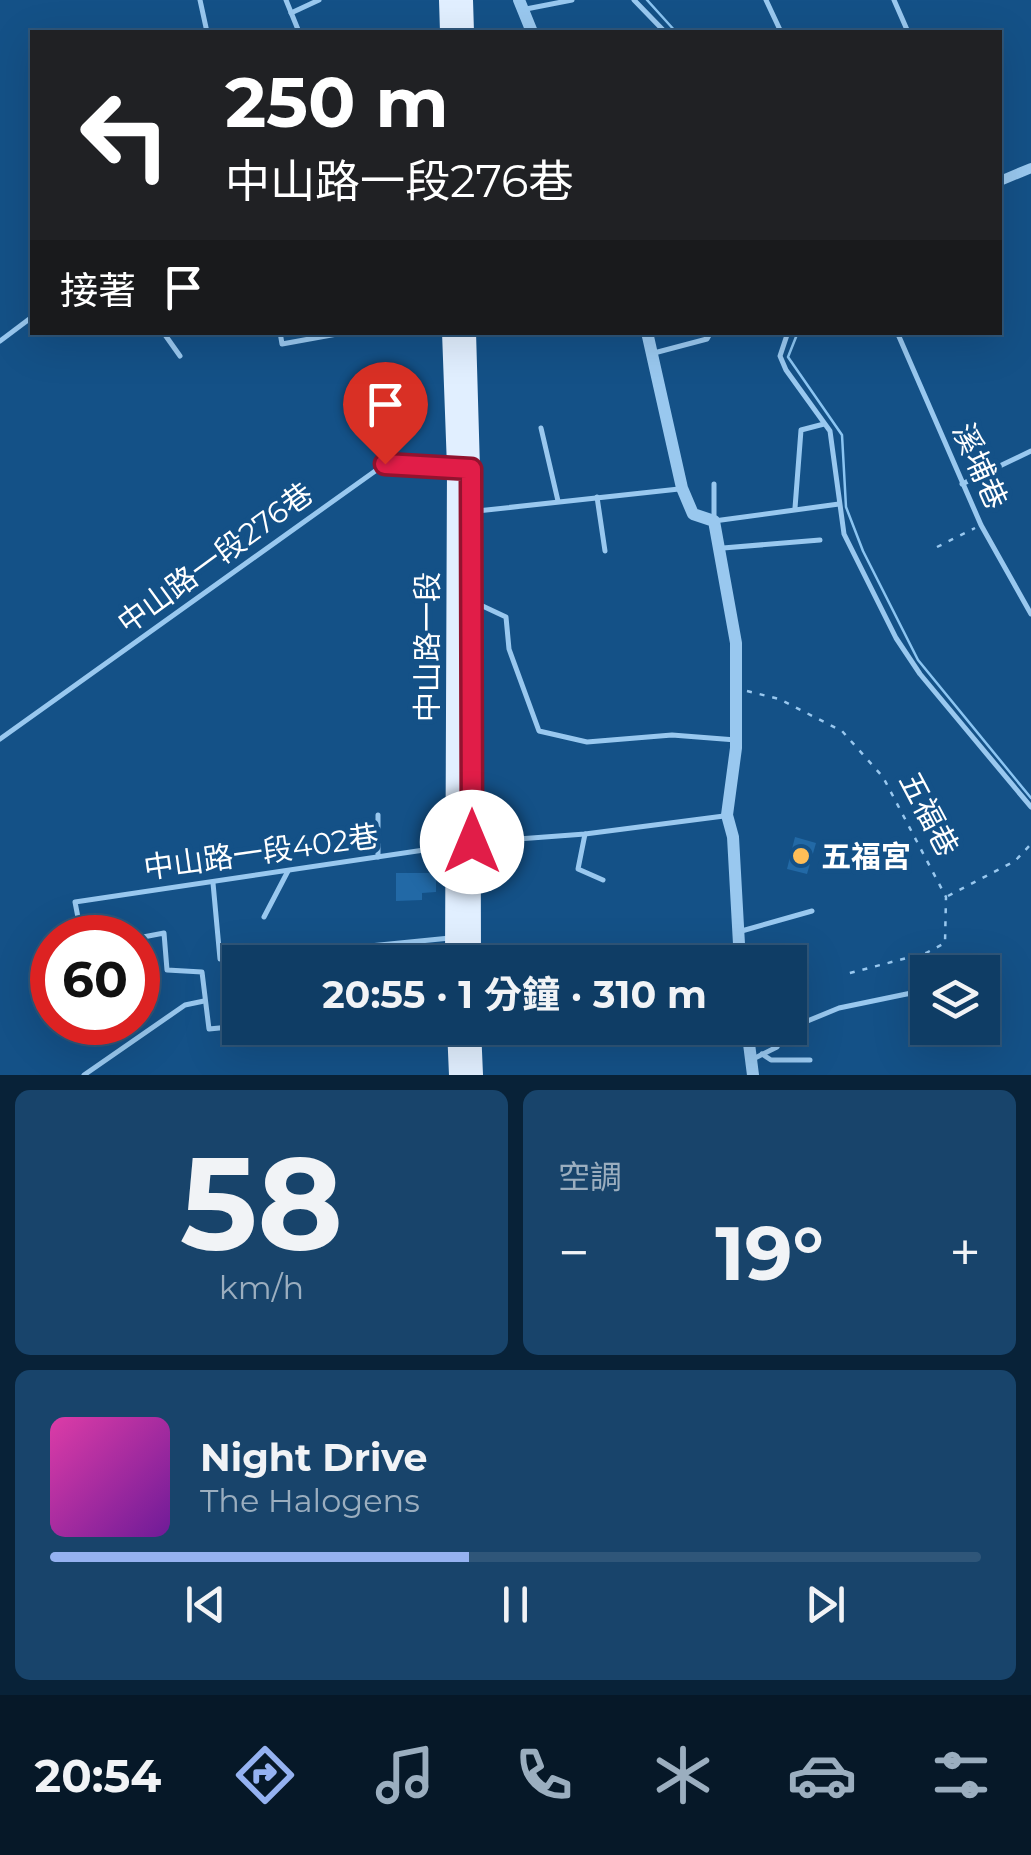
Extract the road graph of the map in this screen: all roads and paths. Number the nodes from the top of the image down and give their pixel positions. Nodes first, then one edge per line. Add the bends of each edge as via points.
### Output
1 (200, 0) edge
2 (286, 0) edge
3 (319, 0) edge
4 (448, 0) edge
5 (464, 0) edge
6 (572, 0) edge
7 (634, 0) edge
8 (766, 0) edge
9 (894, 0) edge
10 (521, 5) edge
11 (291, 13) junction
12 (208, 30) edge
13 (297, 30) edge
14 (449, 30) edge
15 (465, 30) edge
16 (531, 30) edge
17 (663, 30) edge
18 (781, 30) edge
19 (907, 30) edge
20 (1031, 168) edge
21 (1002, 180) edge
22 (30, 318) edge
23 (165, 335) edge
24 (280, 335) edge
25 (332, 335) edge
26 (451, 335) edge
27 (467, 335) edge
28 (648, 335) edge
29 (709, 335) edge
30 (787, 335) edge
31 (898, 335) edge
32 (0, 341) edge
33 (652, 354) junction
34 (180, 356) dead end
35 (824, 424) junction
36 (541, 428) dead end
37 (1031, 451) edge
38 (464, 468) junction
39 (714, 484) dead end
40 (962, 484) junction
41 (682, 488) junction
42 (597, 497) junction
43 (558, 501) junction
44 (839, 504) junction
45 (795, 510) junction
46 (463, 512) junction
47 (714, 521) junction
48 (981, 525) junction
49 (820, 540) dead end
50 (718, 548) junction
51 (937, 548) dead end
52 (605, 551) dead end
53 (472, 600) junction
54 (1031, 614) edge
55 (736, 688) junction
56 (0, 739) edge
57 (736, 740) junction
58 (1031, 807) edge
59 (378, 815) dead end
60 (727, 815) junction
61 (585, 834) junction
62 (463, 844) junction
63 (1031, 844) edge
64 (378, 858) junction
65 (288, 872) junction
66 (603, 880) dead end
67 (214, 883) junction
68 (946, 897) junction
69 (812, 911) dead end
70 (78, 915) edge
71 (264, 917) dead end
72 (736, 933) junction
73 (160, 935) edge
74 (453, 938) junction
75 (382, 945) edge
76 (453, 945) edge
77 (471, 945) edge
78 (738, 945) edge
79 (220, 959) dead end
80 (846, 974) dead end
81 (910, 993) edge
82 (204, 1001) junction
83 (222, 1027) edge
84 (457, 1045) edge
85 (473, 1045) edge
86 (753, 1045) edge
87 (757, 1057) junction
88 (810, 1060) dead end
89 (84, 1075) edge
90 (458, 1075) edge
91 (474, 1075) edge
92 (753, 1075) edge

1 - 12 lane
2 - 11 lane
3 - 11 lane
4 - 14 main road
5 - 15 main road
6 - 10 lane
7 - 17 lane
8 - 18 lane
9 - 19 lane
10 - 16 street
11 - 13 lane
20 - 21 street
22 - 32 lane
23 - 34 lane
24 - 25 lane via 282,344
26 - 38 main road, 中山路一段
27 - 38 main road, 中山路一段
28 - 33 street
29 - 33 lane
30 - 35 lane via 780,356
31 - 40 lane, 溪埔巷
33 - 41 street
35 - 44 lane
35 - 45 lane via 802,430
36 - 43 lane
37 - 40 lane
38 - 46 main road, 中山路一段
38 - 56 lane, 中山路一段276巷 via 385,464
39 - 47 lane
40 - 48 lane, 溪埔巷
41 - 42 lane
41 - 47 street via 693,514
42 - 43 lane
42 - 52 lane
43 - 46 lane
44 - 45 lane
44 - 58 lane via 844,534 906,656
45 - 47 lane
46 - 53 main road, 中山路一段
46 - 62 main road, 中山路一段
47 - 50 street
48 - 51 path
48 - 54 lane, 溪埔巷
49 - 50 lane
50 - 55 street via 736,643
53 - 57 lane via 506,617 509,649 539,731 587,742 672,735
53 - 62 main road, 中山路一段
55 - 57 street
55 - 68 path, 五福巷 via 779,699 842,731 883,777
57 - 60 street
59 - 64 lane
60 - 61 lane, 中山路一段402巷
60 - 72 street
61 - 62 lane, 中山路一段402巷
61 - 66 lane via 578,870
62 - 64 lane, 中山路一段402巷
62 - 74 main road, 中山路一段
62 - 77 main road, 中山路一段
63 - 68 path via 1015,860
64 - 65 lane, 中山路一段402巷
65 - 67 lane, 中山路一段402巷
65 - 71 lane
67 - 70 lane, 中山路一段402巷 via 75,902
67 - 79 lane
68 - 80 path, 五福巷 via 945,943
69 - 72 lane
72 - 78 street
73 - 82 lane via 167,970 202,972
74 - 75 lane
74 - 76 main road, 中山路一段
81 - 87 lane via 839,1008 788,1029 776,1047
82 - 83 lane via 209,1028
82 - 89 lane via 186,1005
84 - 90 main road
85 - 91 main road
86 - 87 street
87 - 88 lane
87 - 92 street

